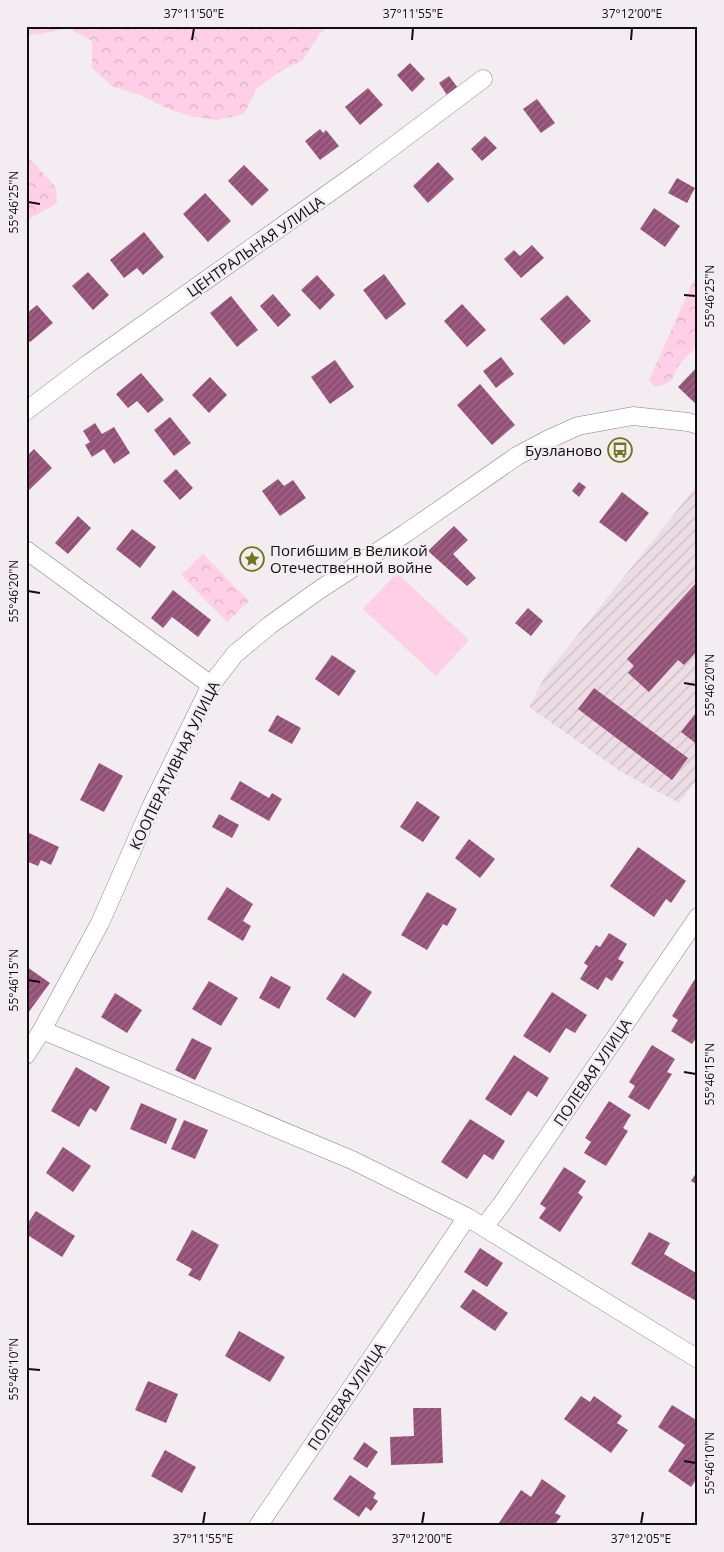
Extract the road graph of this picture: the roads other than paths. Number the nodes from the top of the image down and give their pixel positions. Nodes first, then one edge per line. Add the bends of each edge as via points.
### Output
1 (483, 79) dead end
2 (26, 411) edge
3 (698, 425) edge
4 (26, 550) edge
5 (210, 685) junction
6 (698, 917) edge
7 (42, 1030) junction
8 (26, 1055) edge
9 (467, 1217) junction
10 (484, 1227) junction
11 (698, 1359) edge
12 (258, 1526) edge

1 - 2 street, ЦЕНТРАЛЬНАЯ УЛИЦА
3 - 5 street, КООПЕРАТИВНАЯ УЛИЦА via 633,416 578,426 547,440 517,456 270,625 236,654
4 - 5 street
5 - 7 street, КООПЕРАТИВНАЯ УЛИЦА via 100,923
6 - 10 street, ПОЛЕВАЯ УЛИЦА
7 - 8 street, КООПЕРАТИВНАЯ УЛИЦА
7 - 9 street via 352,1160
9 - 10 street
9 - 12 street, ПОЛЕВАЯ УЛИЦА
10 - 11 street

